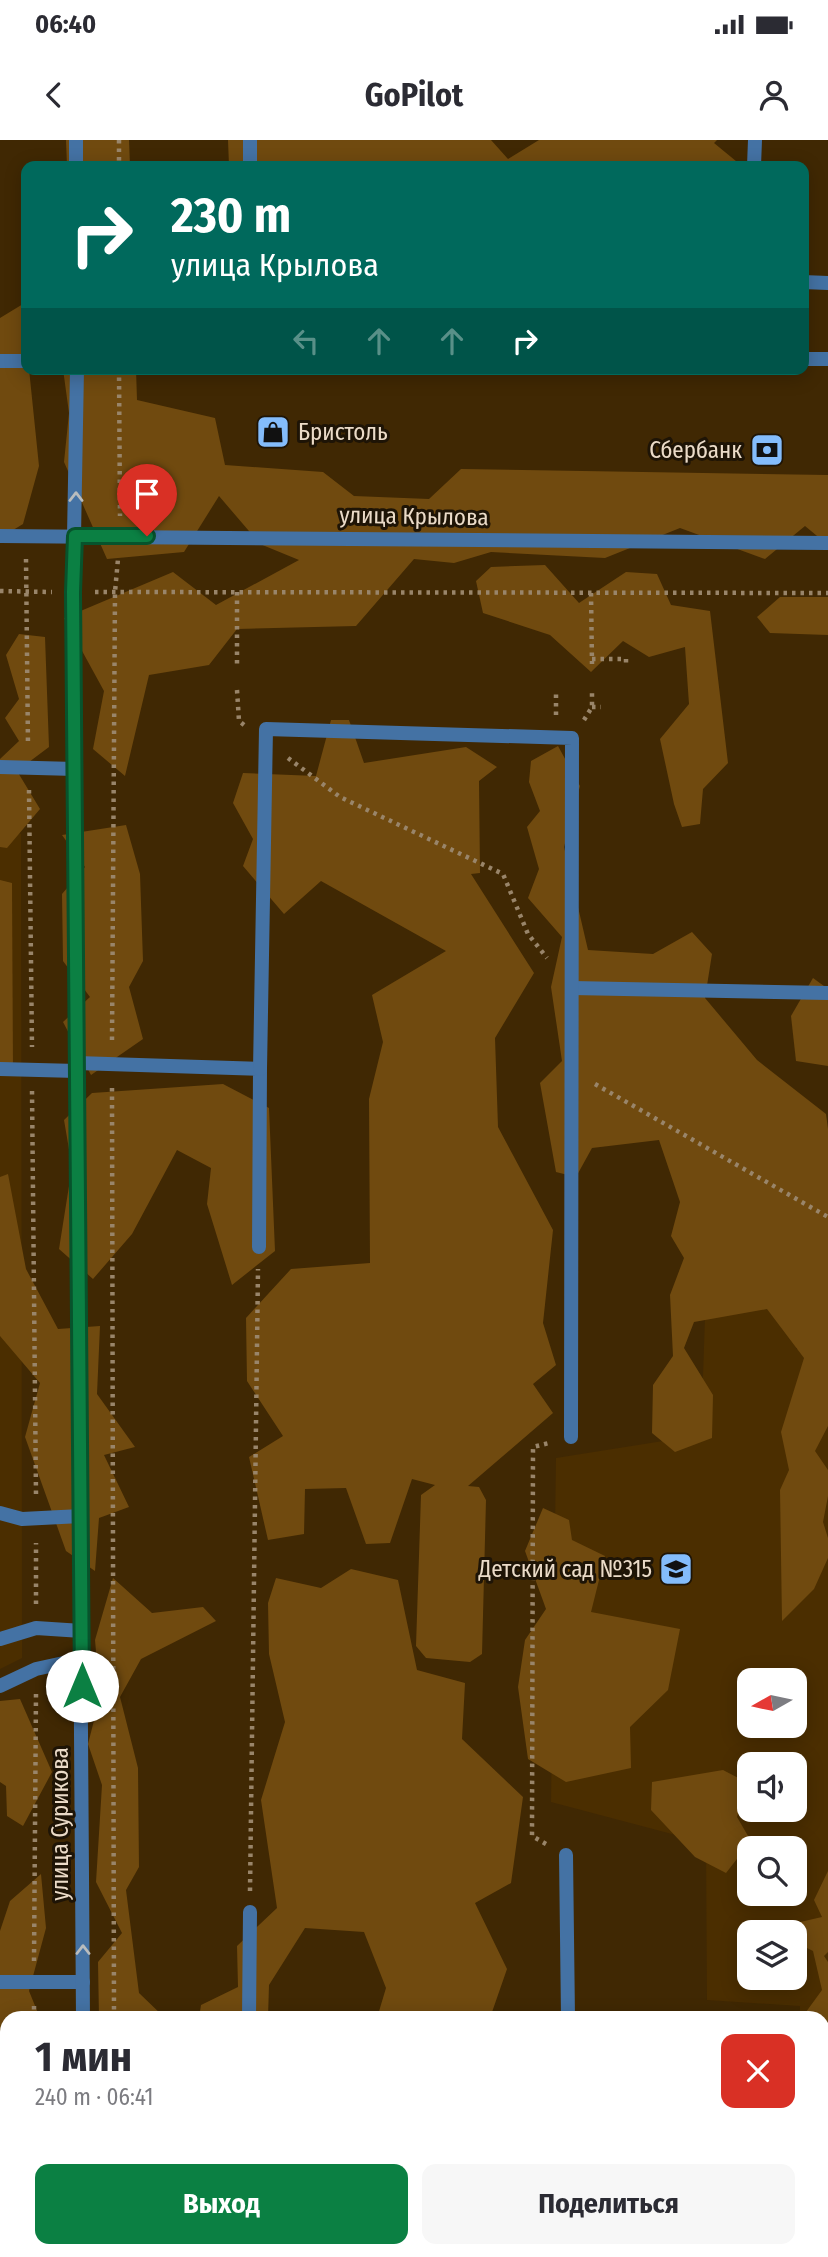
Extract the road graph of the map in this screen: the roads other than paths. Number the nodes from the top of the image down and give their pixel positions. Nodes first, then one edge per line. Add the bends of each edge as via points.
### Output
1 (76, 140) edge
2 (250, 140) edge
3 (755, 140) edge
4 (76, 161) edge
5 (250, 161) edge
6 (754, 161) edge
7 (809, 282) edge
8 (828, 283) edge
9 (809, 359) edge
10 (828, 359) edge
11 (0, 361) edge
12 (21, 361) edge
13 (77, 375) edge
14 (0, 536) edge
15 (75, 536) junction
16 (828, 543) edge
17 (0, 767) edge
18 (75, 769) junction
19 (572, 988) junction
20 (828, 993) edge
21 (77, 1067) junction
22 (0, 1069) edge
23 (260, 1069) junction
24 (259, 1247) road end
25 (571, 1437) road end
26 (0, 1513) edge
27 (81, 1516) junction
28 (82, 1631) junction
29 (0, 1639) edge
30 (82, 1659) junction
31 (0, 1686) edge
32 (566, 1855) road end
33 (250, 1912) road end
34 (0, 1982) edge
35 (83, 1982) junction
36 (83, 2011) edge
37 (249, 2011) edge
38 (568, 2011) edge

1 - 4 street
2 - 5 street
3 - 6 street
7 - 8 street
9 - 10 street
11 - 12 street
15 -> 13 street, улица Сурикова
14 - 15 street, улица Крылова
15 - 16 street, улица Крылова
15 - 18 street, улица Сурикова
17 - 18 street
18 - 21 street, улица Сурикова
19 - 20 street
19 - 23 street via 572,738 266,729
19 - 25 street
21 - 22 street
21 - 23 street
21 - 27 street, улица Сурикова
23 - 24 street
26 - 27 street via 22,1519
27 - 28 street, улица Сурикова
28 - 29 street via 36,1628
28 - 30 street, улица Сурикова
30 - 31 street via 36,1669
35 -> 30 street, улица Сурикова
32 - 38 street
33 - 37 street
34 - 35 street
35 - 36 street, улица Сурикова

